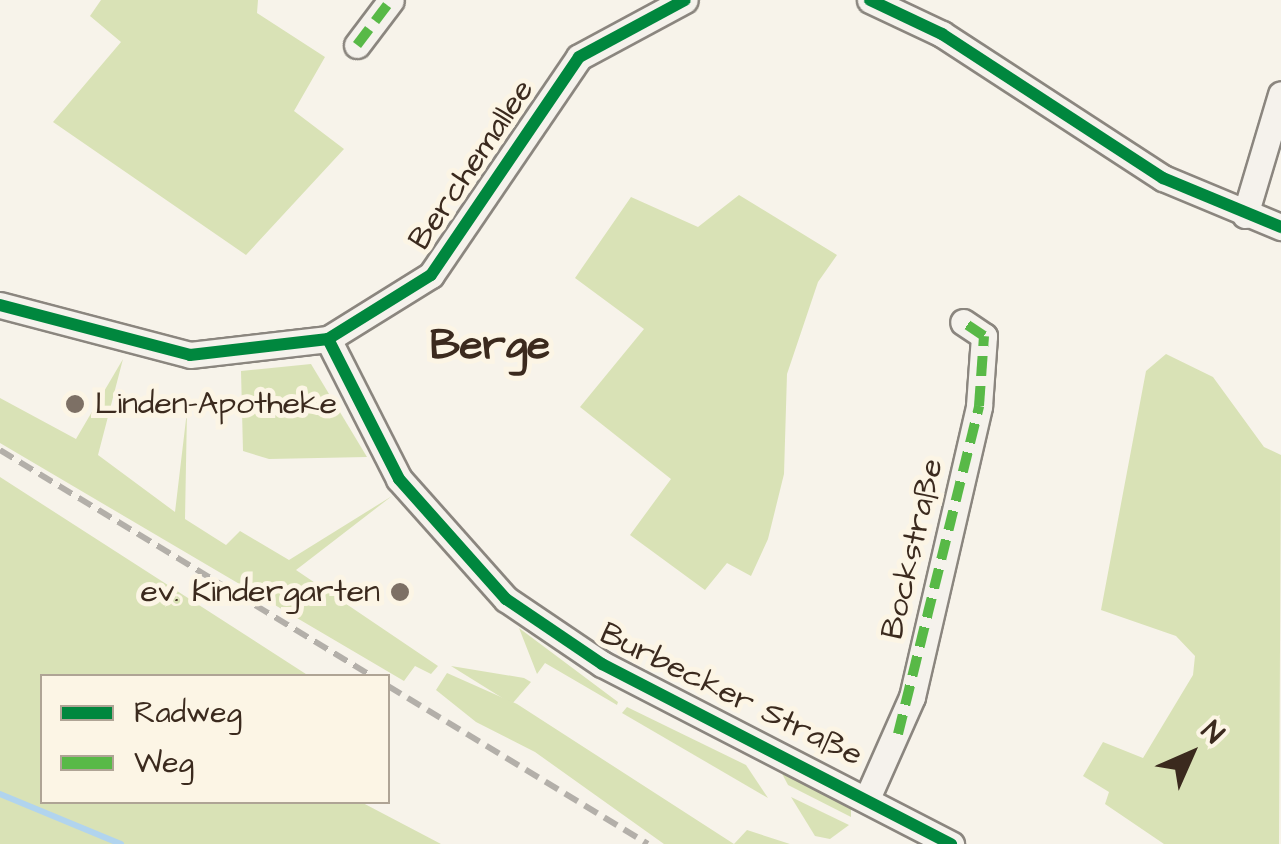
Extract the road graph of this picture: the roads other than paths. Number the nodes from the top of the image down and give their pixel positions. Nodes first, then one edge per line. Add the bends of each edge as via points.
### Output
1 (391, 0) edge
2 (685, 0) edge
3 (870, 0) edge
4 (357, 45) dead end
5 (1281, 94) edge
6 (1246, 215) junction
7 (1281, 227) edge
8 (0, 305) edge
9 (963, 322) dead end
10 (328, 339) junction
11 (868, 794) junction
12 (951, 844) edge

1 - 4 street
2 - 10 street, Berchemallee via 579,57 431,275
3 - 6 street via 942,34 1148,169
5 - 6 street
6 - 7 street
8 - 10 street, Berchemallee via 190,355
9 - 11 street, Bockstraße via 984,336 979,406 912,697
10 - 11 street, Burbecker Straße via 379,450 491,586 639,684
11 - 12 street, Burbecker Straße

